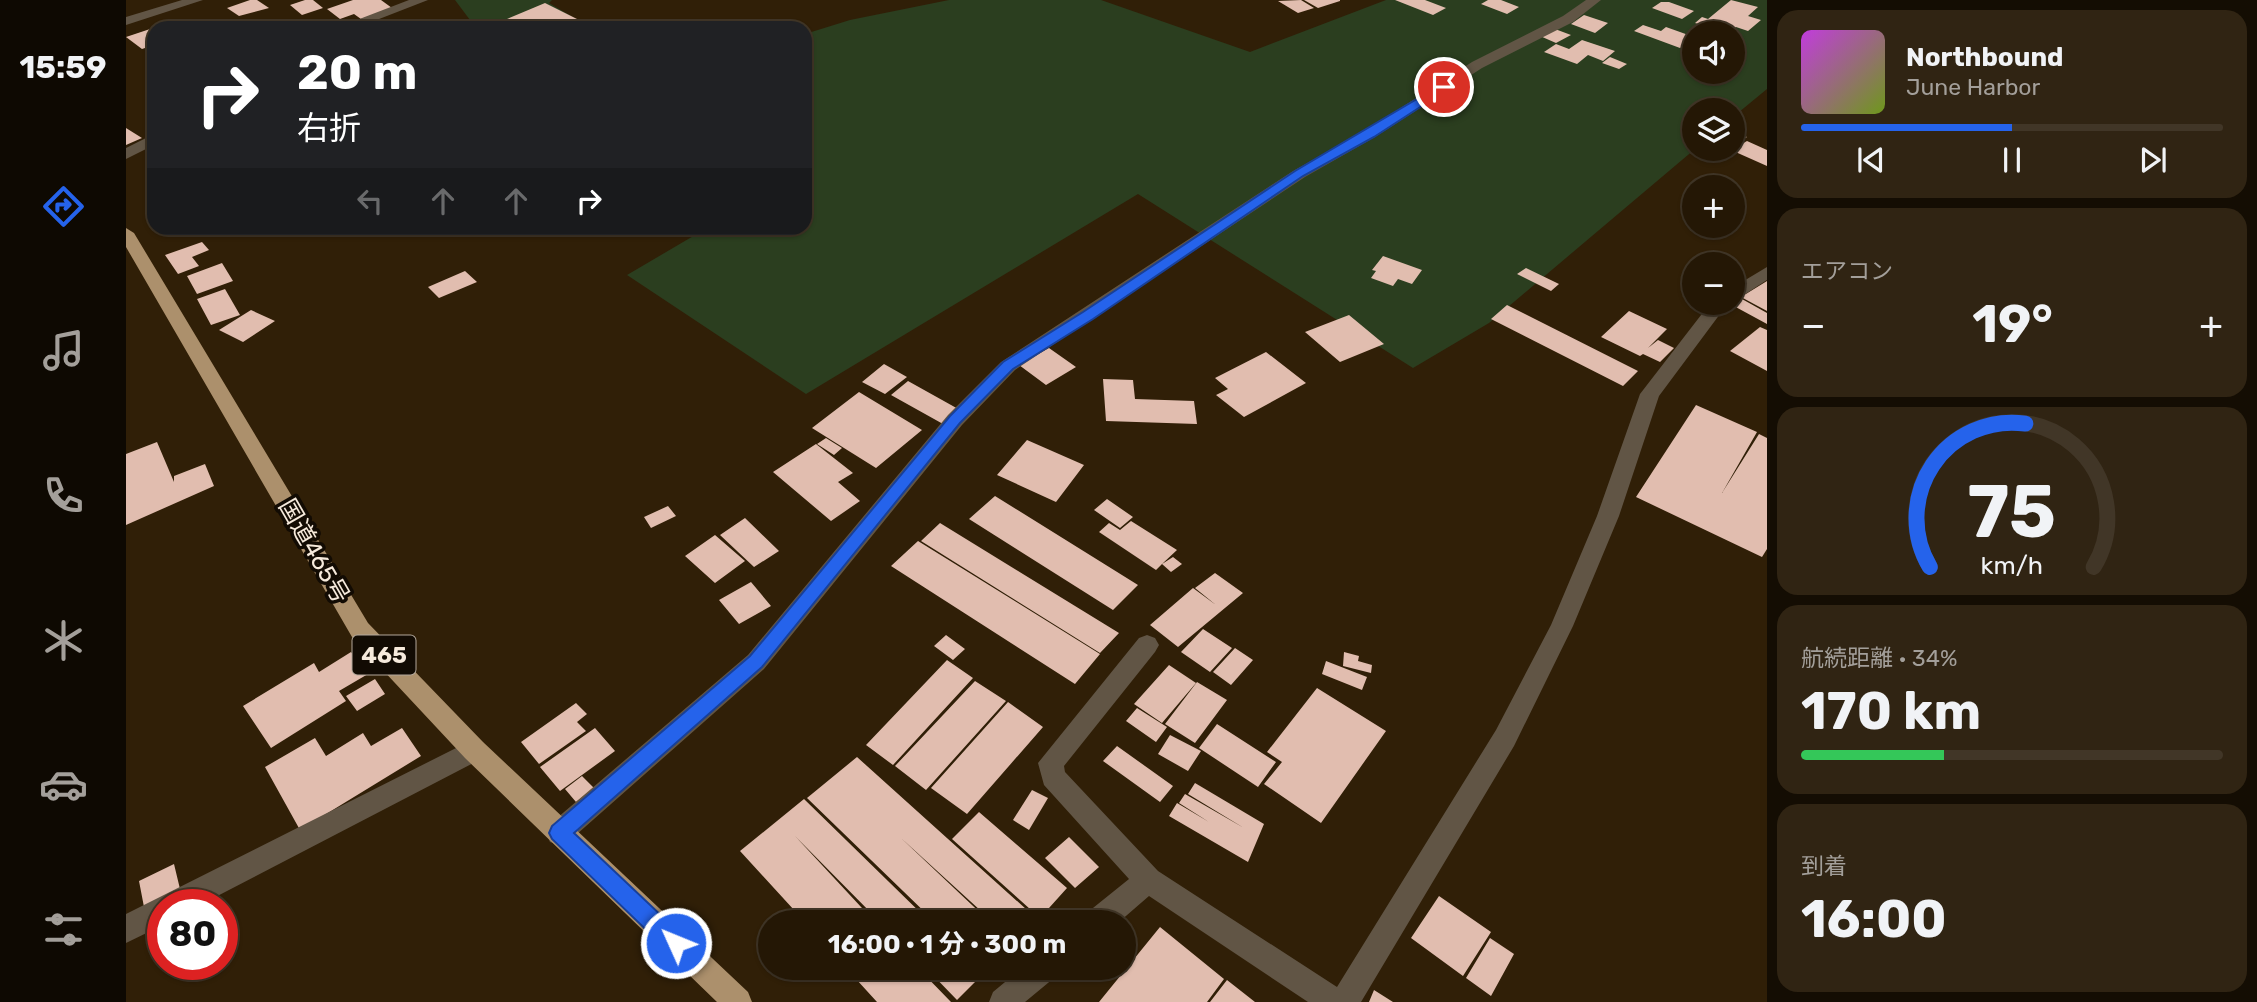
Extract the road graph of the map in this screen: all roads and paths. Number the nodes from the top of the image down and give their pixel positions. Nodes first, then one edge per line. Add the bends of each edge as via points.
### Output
1 (196, 0) edge
2 (421, 0) edge
3 (1594, 0) edge
4 (126, 21) edge
5 (362, 21) edge
6 (147, 143) edge
7 (126, 154) edge
8 (126, 233) edge
9 (1767, 272) edge
10 (1745, 288) edge
11 (1710, 315) edge
12 (1147, 645) dead end
13 (474, 750) junction
14 (559, 833) junction
15 (1148, 880) junction
16 (203, 889) edge
17 (1112, 910) edge
18 (147, 918) edge
19 (126, 929) edge
20 (1030, 980) edge
21 (738, 1002) edge
22 (1003, 1002) edge
23 (1334, 1002) edge
24 (1345, 1002) edge

1 - 4 street
2 - 5 street
3 - 14 street via 1299,174 1008,366 921,460 756,662
6 - 7 street
8 - 13 highway, 国道465号 / 465 via 360,631
9 - 10 street
11 - 24 street via 1650,394 1608,516 1562,626 1504,738
12 - 15 street via 1051,763 1053,777
13 - 14 highway, 国道465号 / 465
13 - 16 street
14 - 21 highway, 国道465号 / 465
15 - 17 street
15 - 23 street
18 - 19 street
20 - 22 street

